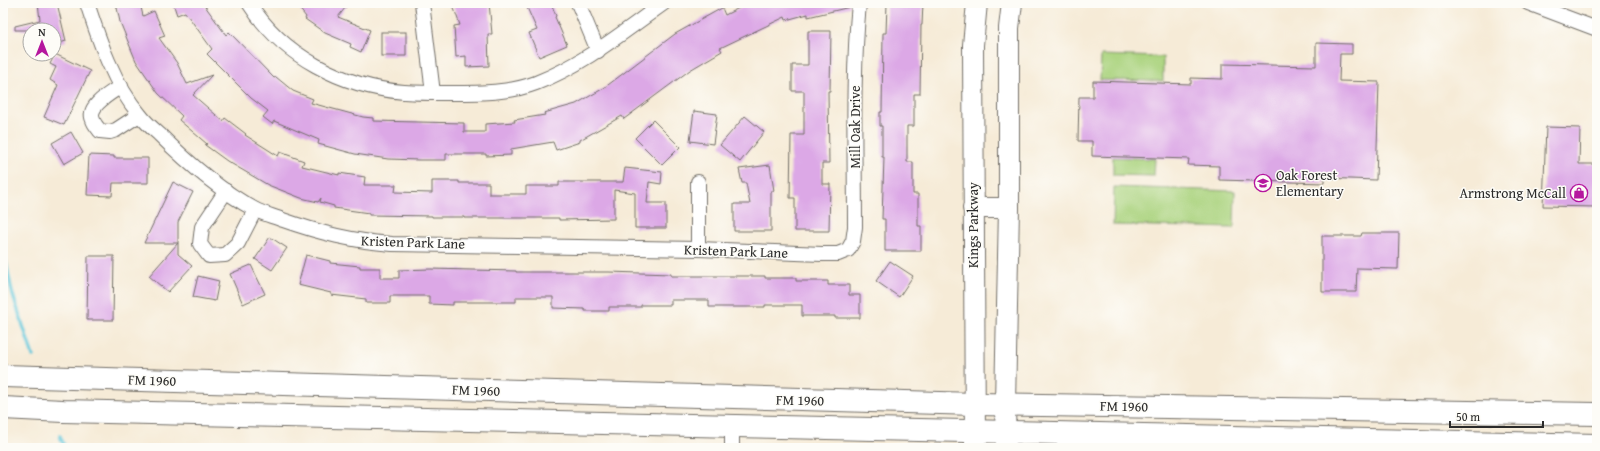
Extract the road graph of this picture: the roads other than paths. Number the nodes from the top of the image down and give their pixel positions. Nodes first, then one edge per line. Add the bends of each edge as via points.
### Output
1 (87, 3) edge
2 (250, 3) edge
3 (422, 3) edge
4 (578, 3) edge
5 (664, 3) edge
6 (859, 3) edge
7 (977, 3) edge
8 (1012, 3) edge
9 (1528, 3) edge
10 (1597, 29) edge
11 (598, 50) junction
12 (121, 86) junction
13 (433, 92) junction
14 (139, 115) junction
15 (698, 182) dead end
16 (226, 191) junction
17 (973, 208) junction
18 (1009, 208) junction
19 (255, 210) junction
20 (698, 249) junction
21 (848, 250) joint
22 (3, 376) edge
23 (975, 404) junction
24 (1005, 404) junction
25 (3, 408) edge
26 (1597, 414) edge
27 (732, 426) junction
28 (975, 440) edge
29 (1006, 440) edge
30 (1597, 445) edge
31 (732, 448) edge

1 - 12 street, Kristen Park Lane via 98,38
2 - 13 street via 262,22 281,41 302,58 323,70 352,82 380,88 403,92
3 - 13 street
4 - 11 street
5 - 11 street
6 - 21 street, Mill Oak Drive via 854,108 855,227 853,241
7 - 17 street, Kings Parkway via 973,45
8 - 18 street via 1009,28
9 - 10 street
11 - 13 street via 560,73 534,84 509,90 472,93
12 - 14 street, Kristen Park Lane
12 - 14 street via 97,104 92,110 92,120 100,131 110,132
14 - 16 street, Kristen Park Lane via 174,150
15 - 20 street
16 - 19 street, Kristen Park Lane
16 - 19 street via 202,227 200,244 209,256 225,255 238,243
17 - 18 street
17 - 23 street, Kings Parkway
18 - 24 street
19 - 20 street, Kristen Park Lane via 339,237 366,242
20 - 21 street, Kristen Park Lane via 822,254 838,254
22 - 23 main road, FM 1960 / FM 1960
23 - 24 main road, FM 1960 / FM 1960
23 - 28 street, Kings Parkway
24 - 26 main road, FM 1960 / FM 1960
24 - 29 street
25 - 27 main road, FM 1960 / FM 1960
27 - 28 main road, FM 1960 / FM 1960
27 - 31 street
28 - 29 main road, FM 1960 / FM 1960
29 - 30 main road, FM 1960 / FM 1960

